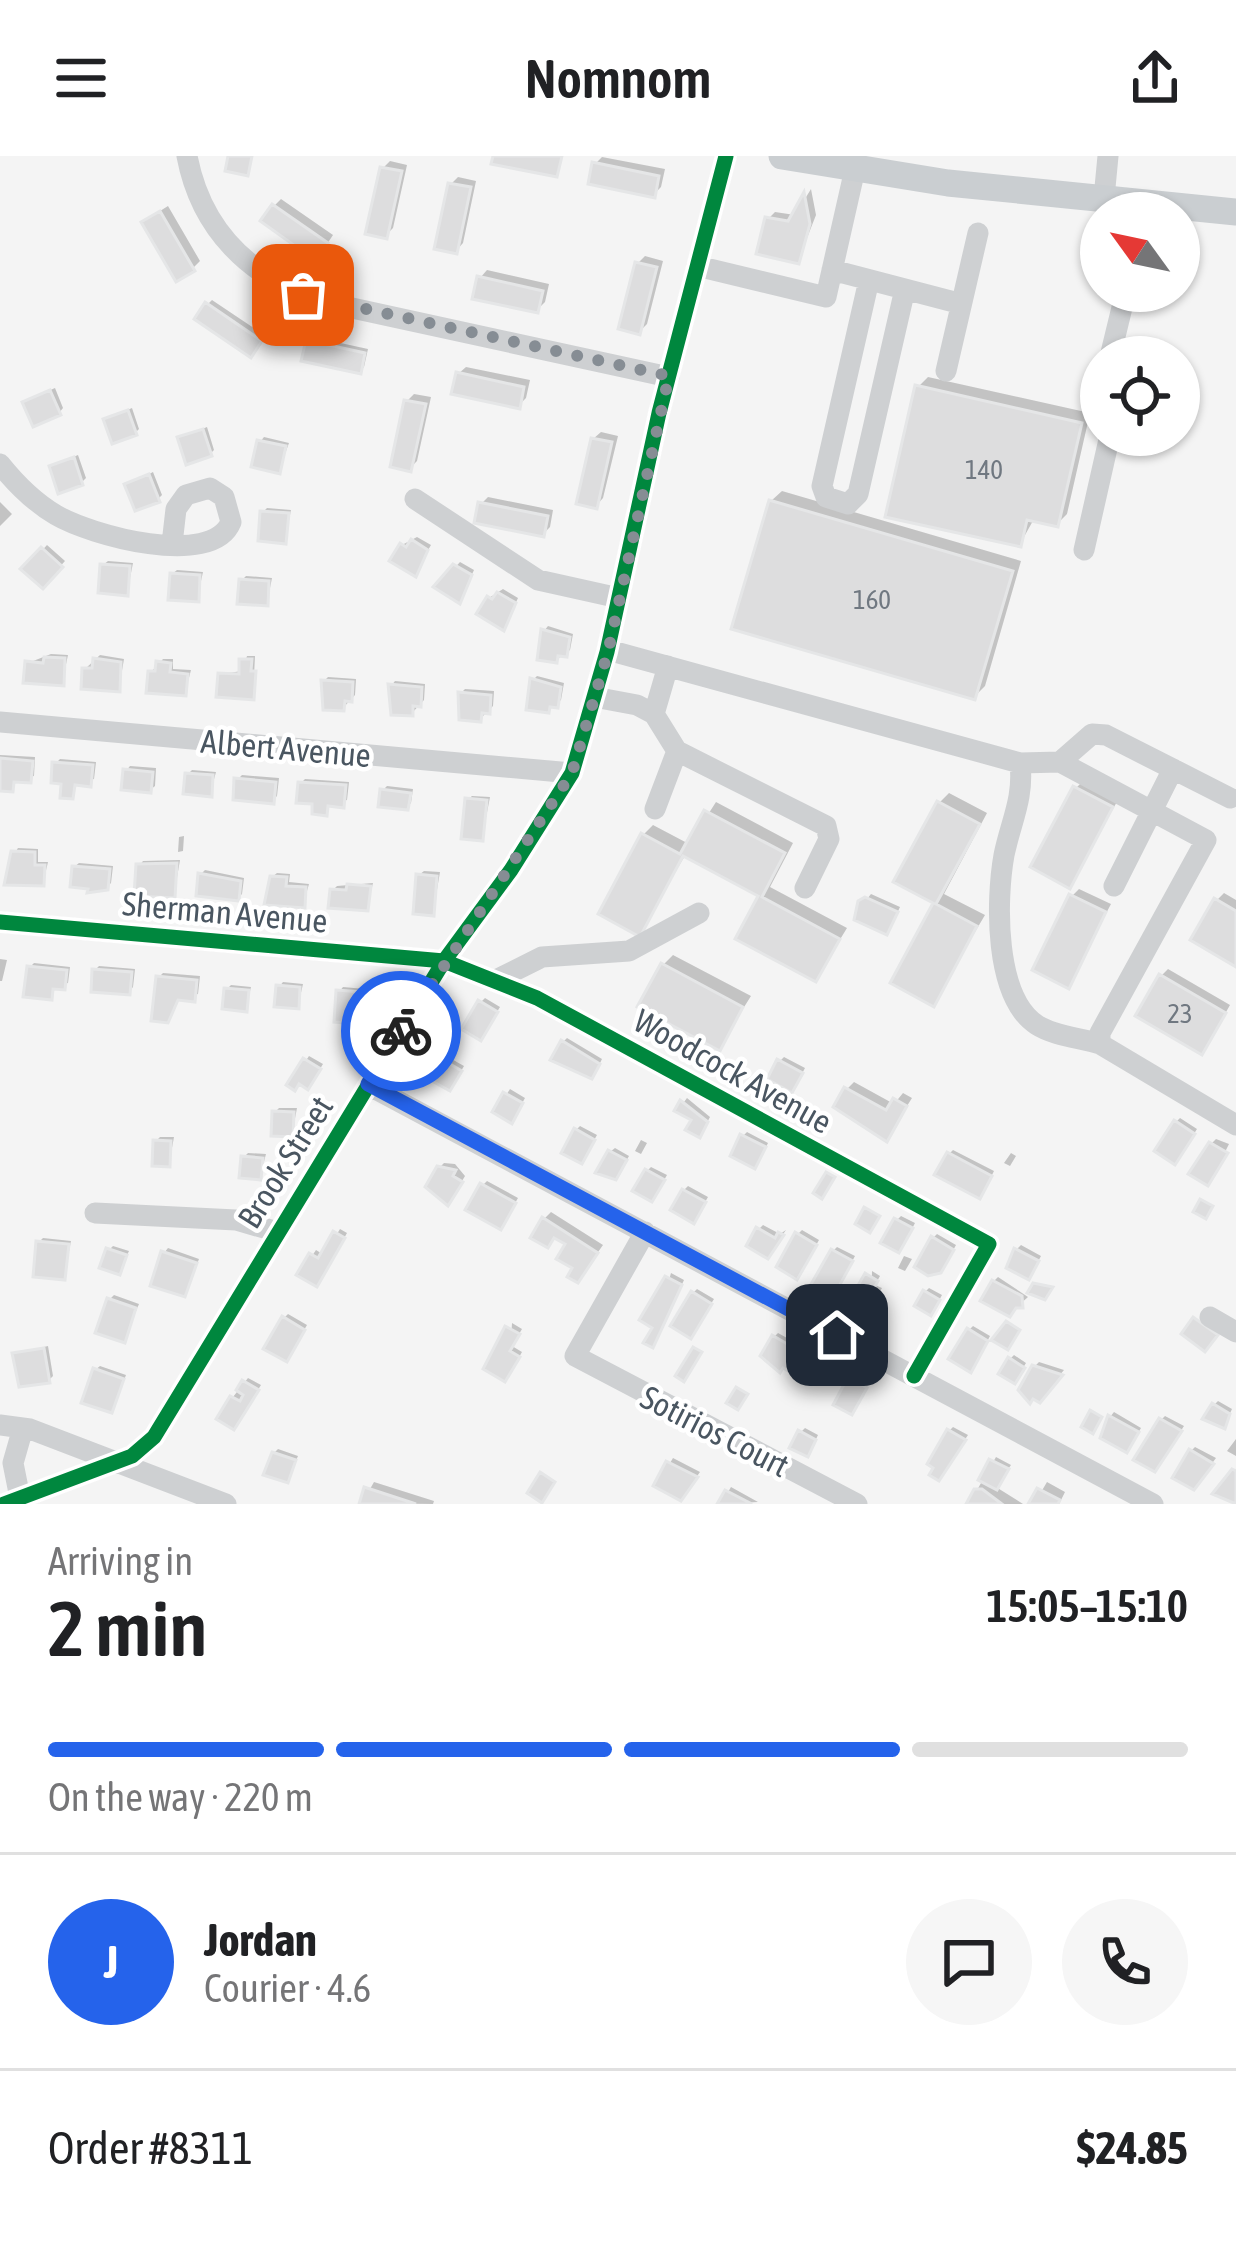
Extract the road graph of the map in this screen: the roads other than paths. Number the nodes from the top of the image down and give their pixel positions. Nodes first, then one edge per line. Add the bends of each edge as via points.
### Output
1 (187, 156) edge
2 (726, 156) edge
3 (782, 156) edge
4 (1108, 156) edge
5 (855, 169) junction
6 (1104, 192) edge
7 (1080, 195) edge
8 (1200, 210) edge
9 (1236, 212) edge
10 (978, 233) dead end
11 (698, 266) junction
12 (832, 270) junction
13 (868, 280) junction
14 (905, 289) junction
15 (958, 303) junction
16 (946, 371) dead end
17 (669, 376) junction
18 (1105, 456) edge
19 (0, 464) edge
20 (415, 499) dead end
21 (172, 544) dead end
22 (1084, 550) dead end
23 (620, 598) junction
24 (608, 650) junction
25 (668, 667) junction
26 (594, 697) junction
27 (654, 714) junction
28 (0, 722) edge
29 (677, 751) junction
30 (1060, 762) junction
31 (1020, 763) junction
32 (1172, 769) junction
33 (572, 773) junction
34 (1230, 798) dead end
35 (655, 809) dead end
36 (1155, 811) junction
37 (1114, 886) dead end
38 (805, 888) dead end
39 (699, 913) dead end
40 (0, 922) edge
41 (444, 961) junction
42 (498, 979) junction
43 (1100, 1044) junction
44 (368, 1084) junction
45 (1236, 1125) edge
46 (95, 1213) dead end
47 (278, 1232) junction
48 (645, 1232) junction
49 (1210, 1317) dead end
50 (1236, 1332) edge
51 (914, 1376) junction
52 (11, 1427) edge
53 (118, 1462) junction
54 (12, 1501) edge
55 (226, 1504) edge
56 (857, 1504) edge
57 (1153, 1504) edge

1 - 17 street via 224,242 286,288
2 - 11 street, Brook Street
3 - 5 main road
4 - 6 street
5 - 7 main road
5 - 12 street
8 - 9 main road
10 - 15 street
11 - 12 street via 826,297
11 - 17 street, Brook Street
12 - 13 street
13 - 14 street
13 - 14 street via 822,486 826,497 848,504 858,494
14 - 15 street
15 - 16 street
17 - 23 street, Brook Street
18 - 22 street
19 - 21 street via 67,521
20 - 23 street via 538,580
23 - 24 street, Brook Street
24 - 25 street
24 - 26 street, Brook Street
25 - 27 street
25 - 31 street
26 - 27 street
26 - 33 street, Brook Street
27 - 29 street
28 - 33 street, Albert Avenue
29 - 35 street
29 - 38 street via 826,826 829,839
30 - 31 street
30 - 32 street via 1092,734
30 - 36 street
31 - 43 street via 1024,794 1001,886 1012,994 1042,1028
32 - 34 street
32 - 36 street
33 - 41 street, Brook Street
36 - 37 street
36 - 43 street via 1206,840
39 - 42 street via 629,951 542,957
40 - 41 street, Sherman Avenue
41 - 42 street, Woodcock Avenue
41 - 44 street, Brook Street
42 - 51 street, Woodcock Avenue via 988,1244
43 - 45 street
44 - 47 street, Brook Street
44 - 48 street
46 - 47 street via 236,1220
47 - 53 street, Brook Street via 154,1437
48 - 51 street
48 - 56 street, Sotirios Court via 575,1356
49 - 50 street
51 - 57 street
52 - 53 street
52 - 54 street
53 - 54 street, Brook Street
53 - 55 street

